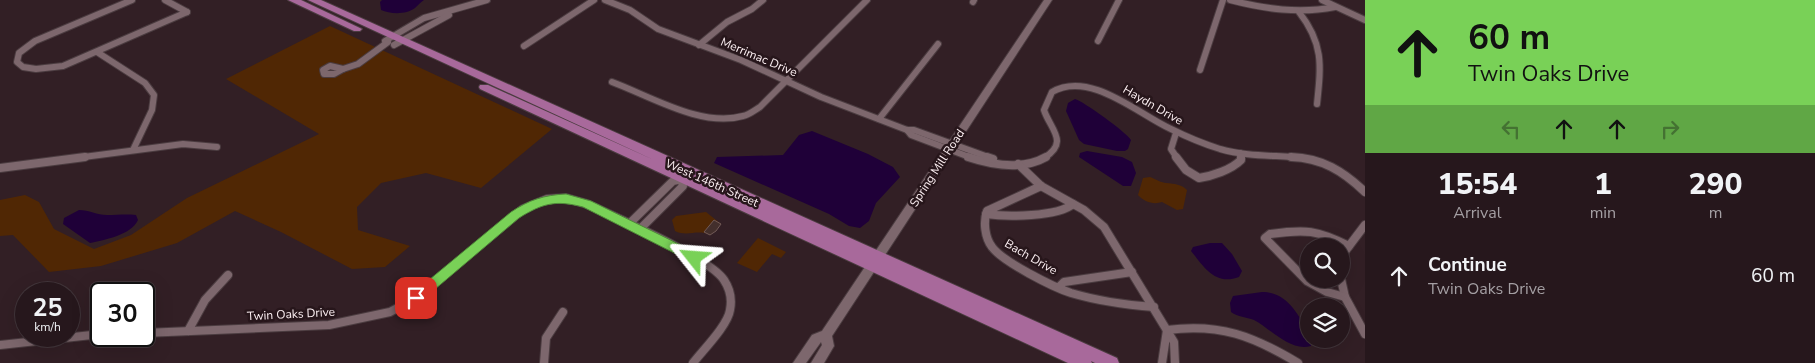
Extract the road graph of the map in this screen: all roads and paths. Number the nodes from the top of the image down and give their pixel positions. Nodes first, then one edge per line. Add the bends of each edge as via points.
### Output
1 (132, 0) edge
2 (165, 0) edge
3 (293, 0) edge
4 (313, 0) edge
5 (488, 0) edge
6 (594, 0) edge
7 (605, 0) edge
8 (763, 0) edge
9 (867, 0) edge
10 (1048, 0) edge
11 (1119, 0) edge
12 (1222, 0) edge
13 (1230, 0) edge
14 (1322, 0) edge
15 (1335, 7) junction
16 (1299, 12) junction
17 (1365, 20) edge
18 (393, 41) junction
19 (1098, 41) dead end
20 (938, 44) dead end
21 (699, 45) junction
22 (524, 46) dead end
23 (97, 52) junction
24 (343, 68) dead end
25 (1200, 70) dead end
26 (786, 81) junction
27 (612, 82) dead end
28 (1317, 104) dead end
29 (879, 119) junction
30 (1176, 133) junction
31 (217, 147) dead end
32 (951, 147) junction
33 (133, 150) junction
34 (1240, 153) junction
35 (1014, 164) junction
36 (0, 168) edge
37 (685, 175) junction
38 (1041, 186) junction
39 (1365, 192) edge
40 (1073, 204) junction
41 (986, 214) junction
42 (1365, 225) edge
43 (635, 227) junction
44 (1334, 238) edge
45 (1350, 245) edge
46 (875, 262) junction
47 (1132, 272) junction
48 (228, 275) dead end
49 (1300, 275) edge
50 (1059, 287) junction
51 (1319, 288) edge
52 (1343, 288) edge
53 (1345, 297) junction
54 (1154, 307) junction
55 (563, 312) dead end
56 (1167, 330) junction
57 (188, 331) junction
58 (155, 332) edge
59 (1365, 334) edge
60 (90, 335) edge
61 (826, 335) junction
62 (0, 345) edge
63 (544, 363) edge
64 (693, 363) edge
65 (799, 363) edge
66 (817, 363) edge
67 (1084, 363) edge
68 (1111, 363) edge
69 (1162, 363) edge
70 (1175, 363) edge
71 (1298, 363) edge

1 - 23 street via 30,43 18,56 17,62 36,69 52,68
2 - 23 street via 187,12
3 - 18 main road, West 146th Street
4 - 18 main road, West 146th Street
5 - 18 street via 473,8 448,13
6 - 22 street
7 - 21 street, Merrimac Drive via 630,10 658,29
8 - 21 street via 727,22
9 - 26 street
10 - 32 street, Spring Mill Road
11 - 19 street
12 - 25 street
13 - 16 street via 1266,9
14 - 15 street
15 - 16 street
15 - 17 street
16 - 28 street via 1310,26 1322,60
18 - 24 street via 358,64
18 - 37 main road, West 146th Street
20 - 29 street
21 - 26 street, Merrimac Drive
23 - 33 street via 145,84 154,95 152,110
26 - 27 street via 756,110 727,120 699,116
26 - 29 street, Merrimac Drive
29 - 32 street, Merrimac Drive via 907,130 911,135
30 - 34 street, Haydn Drive
30 - 34 street via 1171,149 1188,174 1196,179 1237,164 1241,160
30 - 35 street, Haydn Drive via 1107,92 1064,87 1052,92 1044,110 1056,132 1054,149 1042,159
31 - 33 street via 189,143
32 - 35 street, Merrimac Drive via 985,162
32 - 46 street, Spring Mill Road
33 - 36 street
34 - 39 street, Haydn Drive via 1310,158 1341,171
35 - 38 street
37 - 43 street via 683,186
37 - 46 main road, West 146th Street
38 - 40 street
38 - 41 street via 992,207
40 - 41 street via 1067,209 1014,217
40 - 47 street via 1091,214 1104,227
41 - 50 street, Bach Drive via 984,219 992,248
42 - 45 street
43 - 57 street, Twin Oaks Drive via 577,200 547,199 523,209 416,298 390,312 329,325
43 - 64 street, Twin Oaks Drive via 713,269 729,289 731,304 727,319
44 - 49 street via 1311,229 1270,234 1265,238
46 - 61 street, Spring Mill Road
46 - 67 main road, West 146th Street
46 - 68 main road, West 146th Street
47 - 50 street via 1064,282
47 - 54 street
48 - 57 street via 205,300
50 - 54 street, Bach Drive via 1076,294
51 - 53 street
52 - 53 street
53 - 59 street
54 - 56 street
55 - 63 street via 546,338
56 - 69 street
56 - 70 street via 1174,342
56 - 71 street via 1201,325 1234,331 1261,341
57 - 58 street, Twin Oaks Drive
60 - 62 street
61 - 65 street, Spring Mill Road via 816,339
61 - 66 street, Spring Mill Road via 828,346

